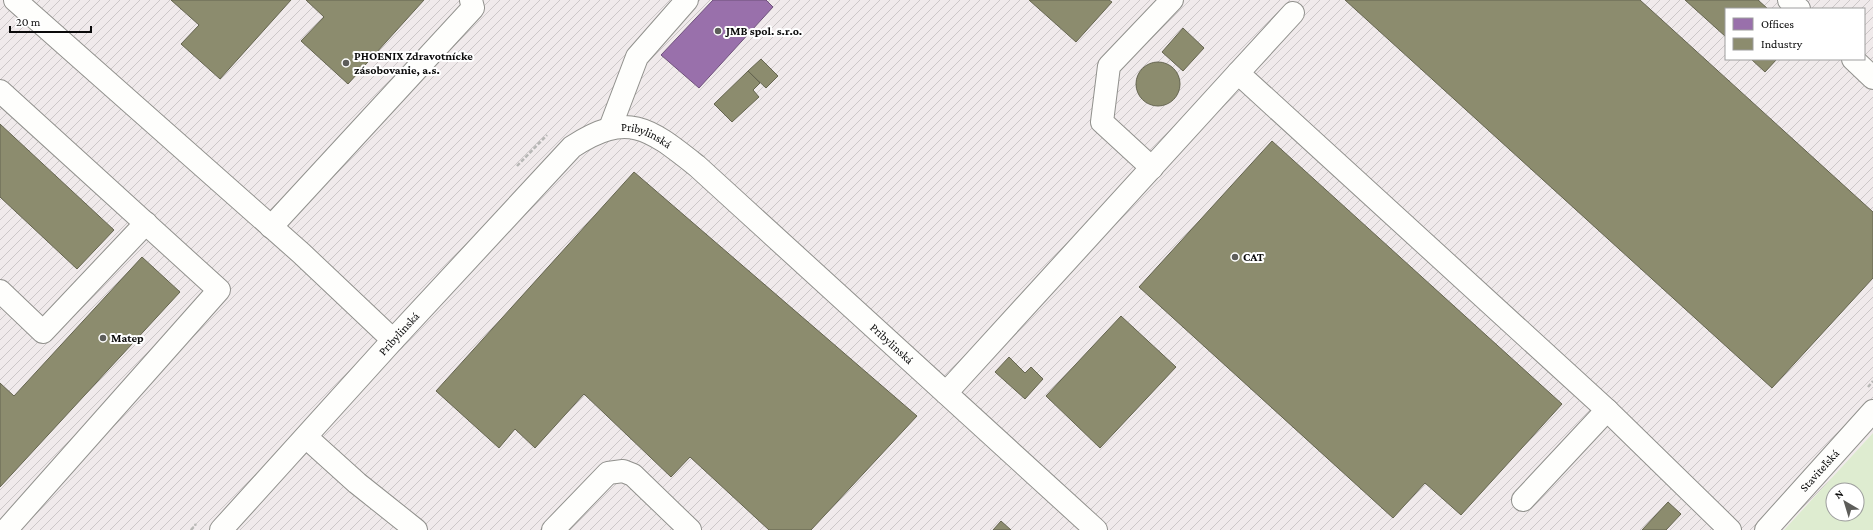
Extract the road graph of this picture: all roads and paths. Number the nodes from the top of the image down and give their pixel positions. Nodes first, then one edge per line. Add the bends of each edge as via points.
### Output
1 (15, 0) edge
2 (471, 0) edge
3 (687, 0) edge
4 (1172, 0) edge
5 (1789, 0) edge
6 (1798, 8) edge
7 (1293, 13) dead end
8 (1854, 60) edge
9 (1238, 73) junction
10 (1873, 78) edge
11 (0, 91) edge
12 (610, 128) junction
13 (550, 133) dead end
14 (1152, 168) junction
15 (514, 170) dead end
16 (146, 223) junction
17 (271, 227) junction
18 (0, 291) edge
19 (393, 340) junction
20 (946, 393) junction
21 (1607, 410) junction
22 (1873, 411) edge
23 (306, 437) junction
24 (1523, 500) dead end
25 (201, 518) dead end
26 (6, 530) edge
27 (191, 530) edge
28 (221, 530) edge
29 (416, 530) edge
30 (553, 530) edge
31 (690, 530) edge
32 (1096, 530) edge
33 (1730, 530) edge
34 (1766, 530) edge

1 - 17 street
2 - 17 street via 474,8
3 - 12 street via 637,56
4 - 14 street via 1109,66 1102,122
5 - 6 street
7 - 9 street
8 - 10 street
9 - 14 street
9 - 21 street
11 - 16 street
12 - 19 street, Pribylinská via 572,147
12 - 20 street, Pribylinská via 621,126 641,129 663,139 692,161
13 - 15 path via 543,137
14 - 20 street
16 - 18 street via 43,332
16 - 26 street via 219,290
17 - 19 street
19 - 23 street, Pribylinská
20 - 32 street, Pribylinská
21 - 24 street
21 - 33 street
22 - 34 street, Staviteľská
23 - 28 street, Pribylinská
23 - 29 street via 357,483
25 - 27 path
30 - 31 street via 608,473 623,471 633,475

